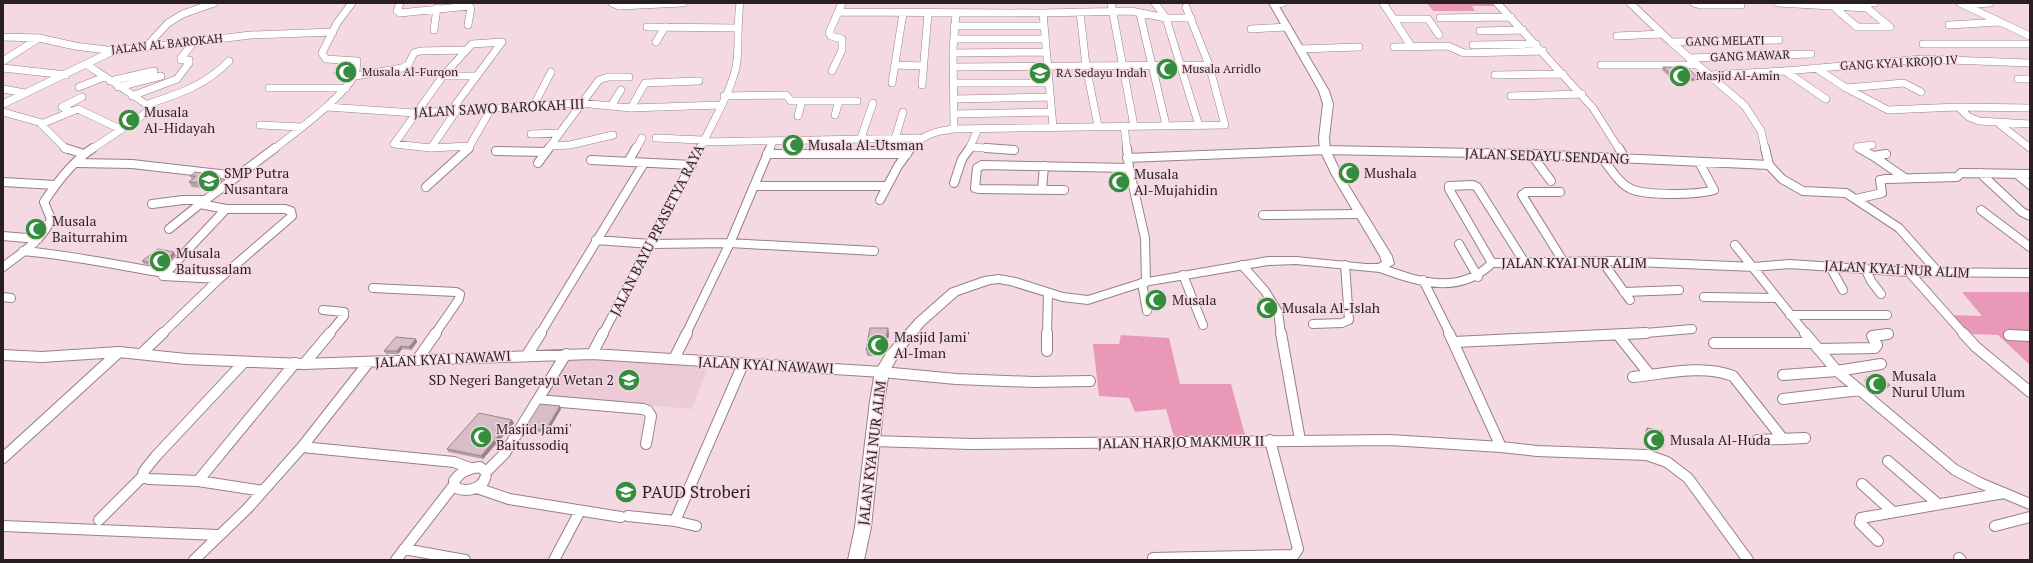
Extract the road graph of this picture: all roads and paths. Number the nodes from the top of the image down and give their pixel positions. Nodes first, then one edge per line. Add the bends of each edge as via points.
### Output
1 (214, 3) edge
2 (352, 3) edge
3 (400, 3) edge
4 (612, 3) edge
5 (683, 3) edge
6 (740, 3) edge
7 (842, 3) edge
8 (1111, 3) edge
9 (1155, 3) edge
10 (1383, 3) edge
11 (1496, 3) edge
12 (1630, 3) edge
13 (1694, 3) edge
14 (1778, 3) edge
15 (1860, 3) edge
16 (1874, 3) edge
17 (1990, 3) edge
18 (1276, 4) edge
19 (1962, 4) edge
20 (461, 5) edge
21 (1741, 5) dead end
22 (1840, 6) edge
23 (1186, 7) dead end
24 (437, 8) junction
25 (1111, 11) junction
26 (839, 12) junction
27 (1080, 12) junction
28 (903, 13) junction
29 (928, 13) junction
30 (956, 13) junction
31 (1043, 13) junction
32 (1140, 14) junction
33 (1166, 18) junction
34 (1191, 18) junction
35 (1440, 18) dead end
36 (1511, 18) junction
37 (1395, 19) junction
38 (2001, 22) junction
39 (468, 25) dead end
40 (1949, 25) dead end
41 (954, 26) junction
42 (1044, 26) junction
43 (2012, 26) junction
44 (647, 27) dead end
45 (665, 27) junction
46 (737, 28) junction
47 (1287, 28) junction
48 (2030, 28) edge
49 (1251, 29) dead end
50 (434, 30) dead end
51 (1523, 30) junction
52 (1480, 31) dead end
53 (333, 32) junction
54 (1662, 34) junction
55 (1439, 35) dead end
56 (1617, 36) dead end
57 (2030, 36) edge
58 (3, 37) edge
59 (39, 38) junction
60 (954, 39) junction
61 (1044, 39) junction
62 (1779, 40) dead end
63 (194, 42) junction
64 (656, 42) dead end
65 (1671, 42) junction
66 (1536, 44) junction
67 (1923, 44) dead end
68 (2030, 44) edge
69 (1473, 45) dead end
70 (1411, 46) junction
71 (146, 47) junction
72 (1359, 47) dead end
73 (1394, 47) dead end
74 (1300, 49) junction
75 (466, 50) junction
76 (115, 51) junction
77 (1543, 51) junction
78 (1046, 52) junction
79 (954, 53) junction
80 (1811, 54) dead end
81 (1689, 58) junction
82 (3, 61) edge
83 (229, 61) dead end
84 (2030, 63) edge
85 (87, 65) junction
86 (895, 65) junction
87 (1152, 65) junction
88 (1179, 65) junction
89 (1208, 65) junction
90 (1601, 65) dead end
91 (1698, 65) junction
92 (924, 66) junction
93 (1046, 66) junction
94 (1086, 66) junction
95 (1124, 66) junction
96 (954, 67) junction
97 (3, 68) edge
98 (1816, 68) junction
99 (154, 71) dead end
100 (832, 71) dead end
101 (1785, 71) junction
102 (551, 72) dead end
103 (1563, 74) junction
104 (66, 75) junction
105 (1495, 75) dead end
106 (1710, 75) junction
107 (161, 76) dead end
108 (355, 76) junction
109 (443, 76) junction
110 (476, 76) junction
111 (629, 77) dead end
112 (107, 79) junction
113 (2018, 79) dead end
114 (2030, 79) edge
115 (699, 81) dead end
116 (955, 83) junction
117 (1048, 83) junction
118 (892, 84) dead end
119 (922, 85) dead end
120 (79, 87) dead end
121 (118, 87) junction
122 (269, 88) dead end
123 (346, 88) junction
124 (1846, 88) junction
125 (3, 89) edge
126 (621, 90) dead end
127 (1921, 92) dead end
128 (25, 93) junction
129 (1582, 94) junction
130 (132, 96) junction
131 (724, 96) junction
132 (1511, 96) dead end
133 (82, 97) dead end
134 (1049, 97) junction
135 (954, 99) junction
136 (1826, 99) dead end
137 (802, 101) junction
138 (839, 101) junction
139 (857, 101) dead end
140 (580, 103) junction
141 (873, 103) dead end
142 (3, 104) edge
143 (148, 104) junction
144 (534, 105) junction
145 (720, 105) junction
146 (612, 106) junction
147 (1958, 106) junction
148 (327, 107) junction
149 (631, 108) junction
150 (2030, 108) edge
151 (491, 109) junction
152 (70, 111) junction
153 (3, 112) edge
154 (453, 112) junction
155 (902, 112) dead end
156 (1051, 112) junction
157 (416, 113) junction
158 (954, 114) junction
159 (834, 115) dead end
160 (798, 116) dead end
161 (42, 123) junction
162 (1998, 123) junction
163 (2030, 124) edge
164 (260, 125) dead end
165 (1166, 125) junction
166 (1098, 126) junction
167 (1124, 126) junction
168 (1134, 126) junction
169 (1199, 126) junction
170 (302, 127) junction
171 (1053, 127) junction
172 (120, 129) junction
173 (954, 129) junction
174 (978, 129) junction
175 (559, 133) junction
176 (531, 134) dead end
177 (613, 135) dead end
178 (642, 138) dead end
179 (656, 138) dead end
180 (862, 138) junction
181 (919, 138) junction
182 (895, 139) junction
183 (703, 141) junction
184 (773, 141) junction
185 (1872, 145) dead end
186 (470, 146) junction
187 (971, 147) junction
188 (431, 148) junction
189 (2030, 148) edge
190 (548, 149) junction
191 (1014, 150) dead end
192 (1325, 150) junction
193 (496, 151) dead end
194 (84, 154) junction
195 (767, 154) junction
196 (907, 154) junction
197 (1531, 154) junction
198 (1886, 154) dead end
199 (1860, 156) dead end
200 (1873, 156) junction
201 (1601, 157) junction
202 (1127, 158) junction
203 (1625, 158) junction
204 (591, 160) dead end
205 (78, 162) junction
206 (628, 162) junction
207 (1699, 162) junction
208 (538, 163) dead end
209 (644, 163) junction
210 (1769, 164) junction
211 (692, 165) junction
212 (1044, 166) junction
213 (1129, 168) junction
214 (1980, 173) junction
215 (2017, 174) junction
216 (2030, 174) edge
217 (237, 176) junction
218 (1905, 178) junction
219 (1551, 181) dead end
220 (3, 182) edge
221 (954, 183) dead end
222 (55, 185) junction
223 (2030, 185) edge
224 (754, 186) junction
225 (886, 186) junction
226 (426, 187) dead end
227 (1042, 190) junction
228 (1064, 190) dead end
229 (1560, 192) dead end
230 (1856, 199) junction
231 (880, 200) dead end
232 (203, 202) junction
233 (152, 204) dead end
234 (226, 209) junction
235 (1981, 210) dead end
236 (1360, 214) junction
237 (1263, 215) dead end
238 (2030, 216) edge
239 (169, 229) dead end
240 (3, 236) edge
241 (38, 239) junction
242 (596, 240) junction
243 (730, 243) junction
244 (651, 244) junction
245 (1459, 244) dead end
246 (1735, 245) dead end
247 (2030, 247) edge
248 (23, 251) junction
249 (874, 251) dead end
250 (1563, 261) junction
251 (1602, 261) junction
252 (1492, 263) junction
253 (1525, 263) junction
254 (1242, 265) junction
255 (1345, 265) junction
256 (1829, 266) junction
257 (3, 267) edge
258 (1754, 267) junction
259 (1380, 268) junction
260 (1865, 268) junction
261 (1909, 272) junction
262 (1938, 272) junction
263 (2030, 272) edge
264 (164, 273) junction
265 (1183, 275) junction
266 (1478, 277) junction
267 (219, 279) junction
268 (1423, 280) junction
269 (1144, 282) junction
270 (373, 288) dead end
271 (1679, 290) dead end
272 (1843, 290) dead end
273 (1048, 294) junction
274 (1881, 294) dead end
275 (1704, 297) dead end
276 (1776, 298) junction
277 (323, 310) dead end
278 (1147, 311) dead end
279 (1790, 315) junction
280 (1887, 315) dead end
281 (1313, 324) dead end
282 (1203, 325) dead end
283 (1692, 329) dead end
284 (1888, 334) dead end
285 (1618, 335) junction
286 (2009, 335) dead end
287 (2030, 336) edge
288 (1454, 342) junction
289 (1714, 343) dead end
290 (1816, 346) junction
291 (1047, 350) dead end
292 (119, 352) junction
293 (141, 354) junction
294 (566, 354) junction
295 (592, 354) junction
296 (3, 355) edge
297 (527, 355) junction
298 (674, 359) junction
299 (417, 360) junction
300 (244, 362) junction
301 (368, 363) junction
302 (299, 364) junction
303 (743, 364) junction
304 (1881, 364) dead end
305 (1837, 371) junction
306 (882, 372) junction
307 (1650, 375) junction
308 (1783, 375) dead end
309 (1633, 377) dead end
310 (1090, 381) dead end
311 (1860, 390) junction
312 (2030, 392) edge
313 (1783, 399) dead end
314 (538, 400) junction
315 (1805, 438) dead end
316 (1783, 439) junction
317 (1270, 440) junction
318 (1300, 440) junction
319 (1757, 440) dead end
320 (872, 441) junction
321 (646, 444) dead end
322 (302, 447) junction
323 (1501, 447) junction
324 (3, 458) edge
325 (1888, 461) dead end
326 (470, 468) junction
327 (486, 472) junction
328 (142, 477) junction
329 (198, 481) junction
330 (1862, 484) dead end
331 (454, 485) junction
332 (477, 488) junction
333 (263, 491) junction
334 (2004, 493) junction
335 (2029, 503) edge
336 (1938, 504) junction
337 (580, 511) junction
338 (1893, 512) junction
339 (2030, 517) edge
340 (99, 520) dead end
341 (675, 521) junction
342 (3, 526) edge
343 (696, 526) dead end
344 (1995, 526) dead end
345 (218, 536) junction
346 (1878, 541) dead end
347 (404, 549) junction
348 (1153, 558) dead end
349 (194, 560) edge
350 (396, 560) edge
351 (465, 560) edge
352 (554, 560) edge
353 (856, 560) edge
354 (1748, 560) edge

1 - 71 street via 183,14 168,23
2 - 53 street
3 - 24 street via 399,13
4 - 5 street via 619,6
6 - 46 street, JALAN BAYU PRASETYA RAYA
7 - 26 street
8 - 25 street
9 - 33 street
10 - 37 street
11 - 36 street
12 - 54 street
13 - 21 street
14 - 22 street
15 - 16 street
17 - 19 street
18 - 47 street
19 - 38 street
20 - 24 street
20 - 39 street via 471,8
22 - 22 street via 1858,27 1890,28 1867,8
23 - 34 street
24 - 50 street
25 - 27 street
25 - 32 street via 1131,11
25 - 95 street
26 - 28 street
26 - 100 street via 829,33 842,39 842,50
27 - 31 street via 1068,9
27 - 94 street
28 - 29 street
28 - 86 street
29 - 30 street
29 - 92 street
30 - 31 street
30 - 41 street
31 - 42 street
32 - 33 street
32 - 87 street
33 - 34 street
33 - 88 street
34 - 89 street
35 - 36 street
36 - 51 street
37 - 55 street via 1428,19
37 - 70 street
38 - 40 street
38 - 43 street
41 - 42 street
41 - 60 street
42 - 61 street
43 - 48 street
43 - 57 street
44 - 45 street
45 - 46 street
45 - 64 street
46 - 131 street, JALAN BAYU PRASETYA RAYA via 737,62
47 - 49 street
47 - 74 street
51 - 52 street
51 - 66 street
53 - 63 street, JALAN AL BAROKAH via 251,35
53 - 108 street via 325,43 323,57 331,60 357,61
54 - 56 street
54 - 65 street
58 - 59 street, JALAN AL BAROKAH
59 - 76 street, JALAN AL BAROKAH
59 - 82 street
60 - 61 street
60 - 79 street
61 - 78 street
62 - 65 street, GANG MELATI
63 - 71 street, JALAN AL BAROKAH
63 - 130 street via 181,58 189,60 190,63 181,76
65 - 81 street
66 - 69 street
66 - 77 street
67 - 68 street
70 - 73 street
70 - 77 street via 1448,46 1464,53
71 - 76 street, JALAN AL BAROKAH
72 - 74 street
74 - 192 street via 1328,104
75 - 108 street via 420,50 414,53 408,65 402,68
75 - 109 street
75 - 110 street via 478,42 502,43
76 - 85 street
77 - 103 street
78 - 79 street
78 - 93 street
79 - 96 street
80 - 81 street, GANG MAWAR
81 - 91 street
83 - 143 street via 214,76 182,93
84 - 98 street, GANG KYAI KROJO IV via 1922,59
85 - 104 street
85 - 112 street
86 - 92 street
86 - 118 street
87 - 88 street
87 - 95 street
87 - 165 street
88 - 89 street
88 - 169 street
89 - 169 street via 1226,124
90 - 91 street
91 - 106 street
92 - 119 street
93 - 94 street
93 - 96 street
93 - 117 street
94 - 95 street
94 - 166 street
95 - 168 street
96 - 116 street
97 - 104 street
98 - 101 street, GANG KYAI KROJO IV
98 - 124 street
99 - 112 street
101 - 106 street, GANG KYAI KROJO IV
101 - 136 street
102 - 144 street
103 - 105 street
103 - 129 street
104 - 128 street
106 - 210 street via 1745,106 1761,131
107 - 121 street
108 - 123 street
109 - 110 street
109 - 157 street
110 - 154 street
111 - 140 street via 600,79
112 - 120 street
112 - 121 street
113 - 114 street
115 - 149 street via 645,83
116 - 117 street
116 - 135 street
117 - 134 street
121 - 130 street
122 - 123 street
123 - 148 street
124 - 127 street via 1904,83
124 - 147 street via 1888,110
125 - 128 street
126 - 146 street
128 - 142 street
129 - 132 street
129 - 203 street
130 - 143 street
131 - 137 street via 786,95 791,101
131 - 145 street, JALAN BAYU PRASETYA RAYA
133 - 152 street via 62,107
134 - 135 street
134 - 156 street
135 - 158 street
137 - 138 street
137 - 160 street
138 - 139 street
138 - 159 street
140 - 144 street, JALAN SAWO BAROKAH III
140 - 146 street, JALAN SAWO BAROKAH III
140 - 175 street
141 - 180 street
143 - 172 street via 150,108 147,112
144 - 151 street, JALAN SAWO BAROKAH III
145 - 149 street, JALAN SAWO BAROKAH III
145 - 183 street, JALAN BAYU PRASETYA RAYA
146 - 149 street, JALAN SAWO BAROKAH III
147 - 150 street
147 - 162 street via 1973,120
148 - 157 street, JALAN SAWO BAROKAH III
148 - 170 street
151 - 154 street, JALAN SAWO BAROKAH III
151 - 186 street
152 - 161 street
152 - 172 street via 80,109
153 - 161 street
154 - 157 street, JALAN SAWO BAROKAH III
154 - 188 street
155 - 182 street
156 - 158 street
156 - 171 street
157 - 188 street via 394,144
158 - 173 street
161 - 194 street via 41,126 60,145
162 - 163 street
162 - 189 street
164 - 170 street
165 - 168 street
165 - 169 street
166 - 167 street
166 - 171 street
167 - 168 street
167 - 202 street
170 - 217 street
171 - 174 street
172 - 194 street
173 - 174 street
173 - 181 street via 938,131
174 - 187 street
175 - 176 street
175 - 190 street
177 - 190 street
178 - 206 street
179 - 183 street
180 - 182 street
180 - 184 street
181 - 182 street
181 - 196 street
183 - 184 street
183 - 211 street, JALAN BAYU PRASETYA RAYA
184 - 195 street
185 - 200 street via 1857,147
186 - 188 street
186 - 226 street via 466,153
187 - 191 street
187 - 221 street via 962,160
190 - 193 street
190 - 208 street
192 - 197 street, JALAN SEDAYU SENDANG
192 - 202 street, JALAN SEDAYU SENDANG
192 - 236 street
194 - 205 street
195 - 196 street
195 - 224 street
196 - 225 street
197 - 201 street, JALAN SEDAYU SENDANG
197 - 219 street
198 - 200 street
199 - 200 street
200 - 218 street
201 - 203 street, JALAN SEDAYU SENDANG
201 - 207 street via 1626,185 1643,192 1711,192 1714,187
202 - 213 street
203 - 207 street, JALAN SEDAYU SENDANG
204 - 206 street
205 - 217 street via 132,164
205 - 222 street
206 - 209 street
207 - 210 street, JALAN SEDAYU SENDANG
209 - 211 street
209 - 242 street
210 - 230 street via 1796,188 1809,192 1843,192
211 - 244 street, JALAN BAYU PRASETYA RAYA
212 - 213 street
212 - 227 street
212 - 227 street via 980,166 977,168 974,184 974,188 979,189
213 - 269 street via 1145,238
214 - 215 street
214 - 218 street via 1961,173 1957,177
214 - 238 street via 2022,212
215 - 216 street
215 - 223 street
217 - 232 street
218 - 230 street via 1880,180 1882,193
220 - 222 street
222 - 241 street via 44,202 51,220
224 - 225 street
224 - 243 street
225 - 231 street
227 - 228 street
229 - 250 street via 1526,192 1522,196
230 - 262 street via 1899,228
232 - 233 street via 183,200
232 - 234 street
232 - 239 street
234 - 264 street
234 - 267 street via 285,209 292,213 289,220
235 - 247 street
236 - 237 street
236 - 259 street via 1386,256 1388,264
240 - 241 street
241 - 248 street
242 - 244 street
242 - 297 street
243 - 244 street
243 - 249 street
243 - 298 street
244 - 295 street, JALAN BAYU PRASETYA RAYA
245 - 266 street
246 - 258 street
248 - 257 street
248 - 264 street via 62,254
250 - 251 street, JALAN KYAI NUR ALIM
250 - 253 street, JALAN KYAI NUR ALIM
251 - 258 street, JALAN KYAI NUR ALIM
251 - 271 street via 1627,296
252 - 253 street, JALAN KYAI NUR ALIM
252 - 253 street via 1448,187 1471,185 1478,188
252 - 266 street, JALAN KYAI NUR ALIM
254 - 255 street, JALAN KYAI NUR ALIM via 1288,258
254 - 265 street, JALAN KYAI NUR ALIM
254 - 318 street via 1265,291 1278,312
255 - 259 street, JALAN KYAI NUR ALIM
255 - 281 street via 1349,320 1342,323
256 - 258 street, JALAN KYAI NUR ALIM via 1779,264
256 - 260 street, JALAN KYAI NUR ALIM
256 - 272 street
258 - 276 street
259 - 268 street, JALAN KYAI NUR ALIM
260 - 261 street, JALAN KYAI NUR ALIM
260 - 274 street
261 - 262 street, JALAN KYAI NUR ALIM
261 - 312 street via 1976,347
262 - 263 street, JALAN KYAI NUR ALIM
264 - 267 street via 163,276 169,278
265 - 269 street, JALAN KYAI NUR ALIM
265 - 282 street
266 - 268 street, JALAN KYAI NUR ALIM via 1452,283
267 - 293 street
268 - 288 street
269 - 273 street, JALAN KYAI NUR ALIM via 1088,300
269 - 278 street
270 - 299 street via 460,294
273 - 291 street
273 - 306 street, JALAN KYAI NUR ALIM via 999,279 954,292 920,322 892,355
275 - 276 street
276 - 279 street
277 - 302 street via 341,311 344,312 344,316
279 - 280 street
279 - 290 street
283 - 285 street
284 - 290 street via 1872,336 1877,345 1875,348
285 - 288 street
285 - 307 street
286 - 287 street
288 - 323 street
289 - 290 street
290 - 305 street
292 - 293 street, JALAN KYAI NAWAWI
292 - 296 street, JALAN KYAI NAWAWI via 42,357
292 - 324 street
293 - 300 street, JALAN KYAI NAWAWI
294 - 295 street, JALAN KYAI NAWAWI
294 - 297 street, JALAN KYAI NAWAWI
294 - 314 street
295 - 298 street, JALAN KYAI NAWAWI
297 - 299 street, JALAN KYAI NAWAWI
298 - 303 street, JALAN KYAI NAWAWI
299 - 301 street, JALAN KYAI NAWAWI
300 - 302 street, JALAN KYAI NAWAWI
300 - 328 street via 162,450
301 - 302 street, JALAN KYAI NAWAWI
301 - 322 street
302 - 329 street
303 - 306 street, JALAN KYAI NAWAWI
303 - 341 street
304 - 305 street
305 - 308 street
305 - 311 street
306 - 310 street, JALAN KYAI NAWAWI via 1032,382
306 - 320 street, JALAN KYAI NUR ALIM
307 - 309 street
307 - 316 street via 1712,370 1726,372 1733,376
311 - 313 street
311 - 334 street via 1955,470
314 - 321 street via 648,411 651,416
314 - 327 street via 505,453
315 - 316 street
316 - 319 street
317 - 318 street, JALAN HARJO MAKMUR II
317 - 320 street, JALAN HARJO MAKMUR II via 971,444
317 - 348 street via 1298,549 1296,553
318 - 323 street, JALAN HARJO MAKMUR II via 1390,440
320 - 353 street, JALAN KYAI NUR ALIM via 863,527
322 - 326 street via 454,462
322 - 333 street
323 - 354 street, JALAN HARJO MAKMUR II via 1537,451 1647,455 1667,462 1688,478
325 - 336 street
326 - 327 street via 480,467
326 - 331 street via 457,477
327 - 332 street via 486,480
328 - 329 street
328 - 340 street
329 - 333 street
330 - 338 street
331 - 332 street via 465,491
331 - 347 street
332 - 337 street via 509,499
333 - 345 street
334 - 335 street
334 - 336 street
336 - 338 street
337 - 341 street
337 - 352 street
338 - 346 street via 1860,520
339 - 344 street
341 - 343 street
342 - 345 street
345 - 349 street
347 - 350 street
347 - 351 street

